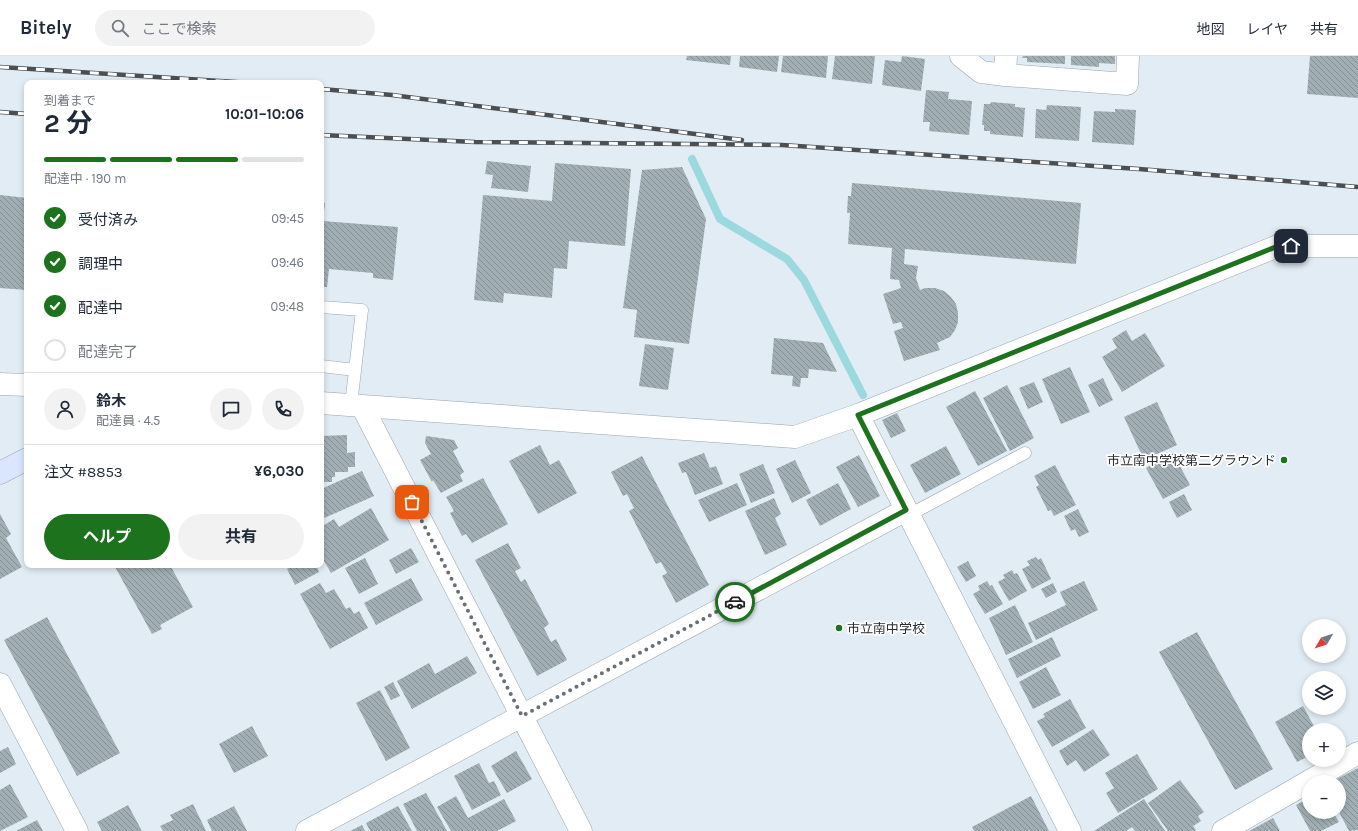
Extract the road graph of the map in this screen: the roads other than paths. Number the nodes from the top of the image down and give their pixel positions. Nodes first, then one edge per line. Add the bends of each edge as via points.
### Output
1 (961, 56) edge
2 (1128, 56) edge
3 (1005, 66) edge
4 (1358, 246) edge
5 (324, 307) edge
6 (324, 366) edge
7 (355, 370) junction
8 (0, 384) edge
9 (24, 385) edge
10 (324, 403) edge
11 (356, 406) junction
12 (858, 415) junction
13 (1025, 453) dead end
14 (24, 460) edge
15 (0, 473) edge
16 (908, 512) junction
17 (0, 684) edge
18 (522, 716) junction
19 (1358, 753) edge
20 (320, 828) edge
21 (77, 831) edge
22 (581, 831) edge
23 (1070, 831) edge
24 (1223, 831) edge

1 - 3 street via 982,72
2 - 3 street via 1127,84
4 - 12 street via 1278,246
5 - 7 lane via 362,310
6 - 7 lane
7 - 11 lane
8 - 9 street
10 - 11 street
11 - 12 street via 795,437
11 - 18 street
12 - 16 street
13 - 16 lane
14 - 15 main road
16 - 18 street
16 - 23 street
17 - 21 street
18 - 20 street
18 - 22 street
19 - 24 street

